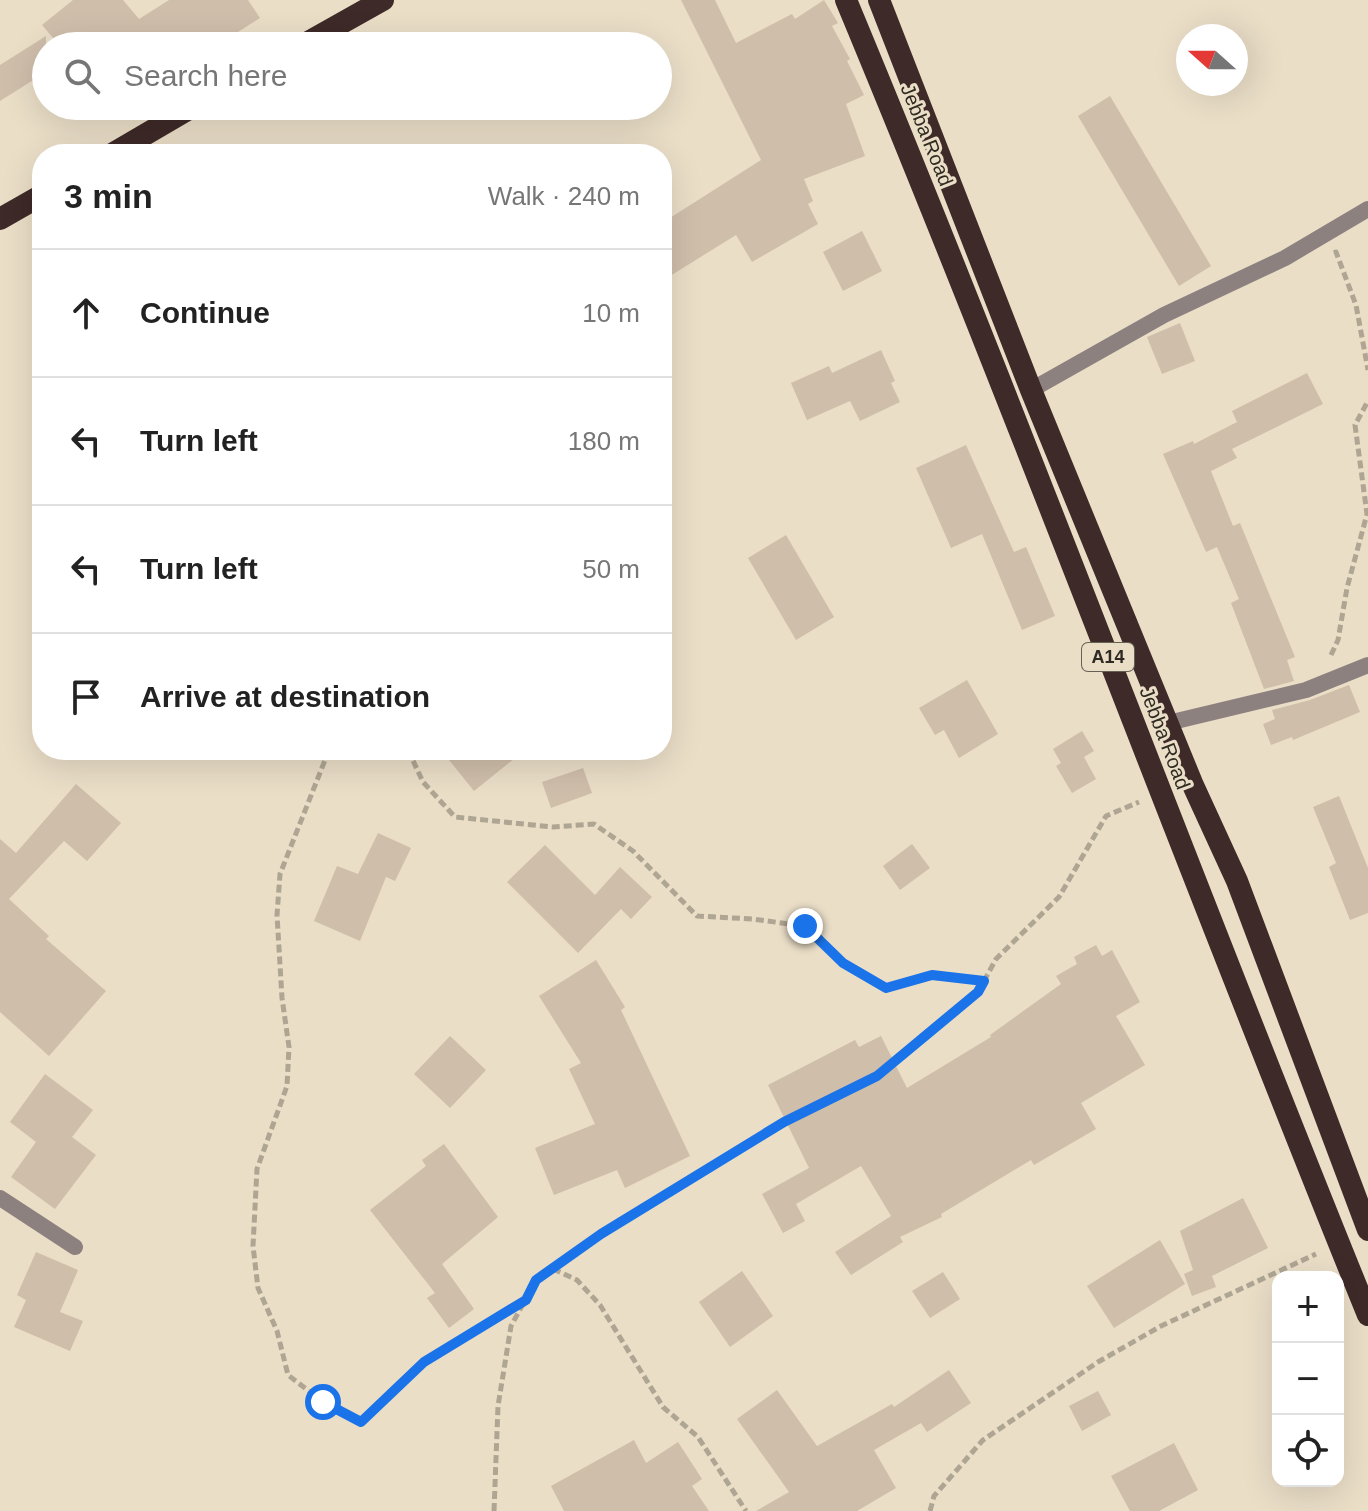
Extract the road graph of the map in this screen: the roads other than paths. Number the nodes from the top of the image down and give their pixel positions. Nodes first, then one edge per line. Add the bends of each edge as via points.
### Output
1 (383, 0) edge
2 (846, 0) edge
3 (879, 0) edge
4 (326, 32) edge
5 (170, 120) edge
6 (129, 144) edge
7 (32, 201) edge
8 (1368, 209) edge
9 (0, 219) edge
10 (1031, 390) junction
11 (1368, 665) edge
12 (1168, 723) junction
13 (0, 1198) edge
14 (1368, 1230) edge
15 (75, 1247) dead end
16 (1368, 1315) edge

1 - 4 highway
2 - 16 highway, Jebba Road / A14
3 - 10 highway, Jebba Road / A14
5 - 6 highway
7 - 9 highway
8 - 10 street
10 - 12 highway, Jebba Road / A14
11 - 12 street via 1306,690
12 - 14 highway, Jebba Road / A14 via 1237,881
13 - 15 street

